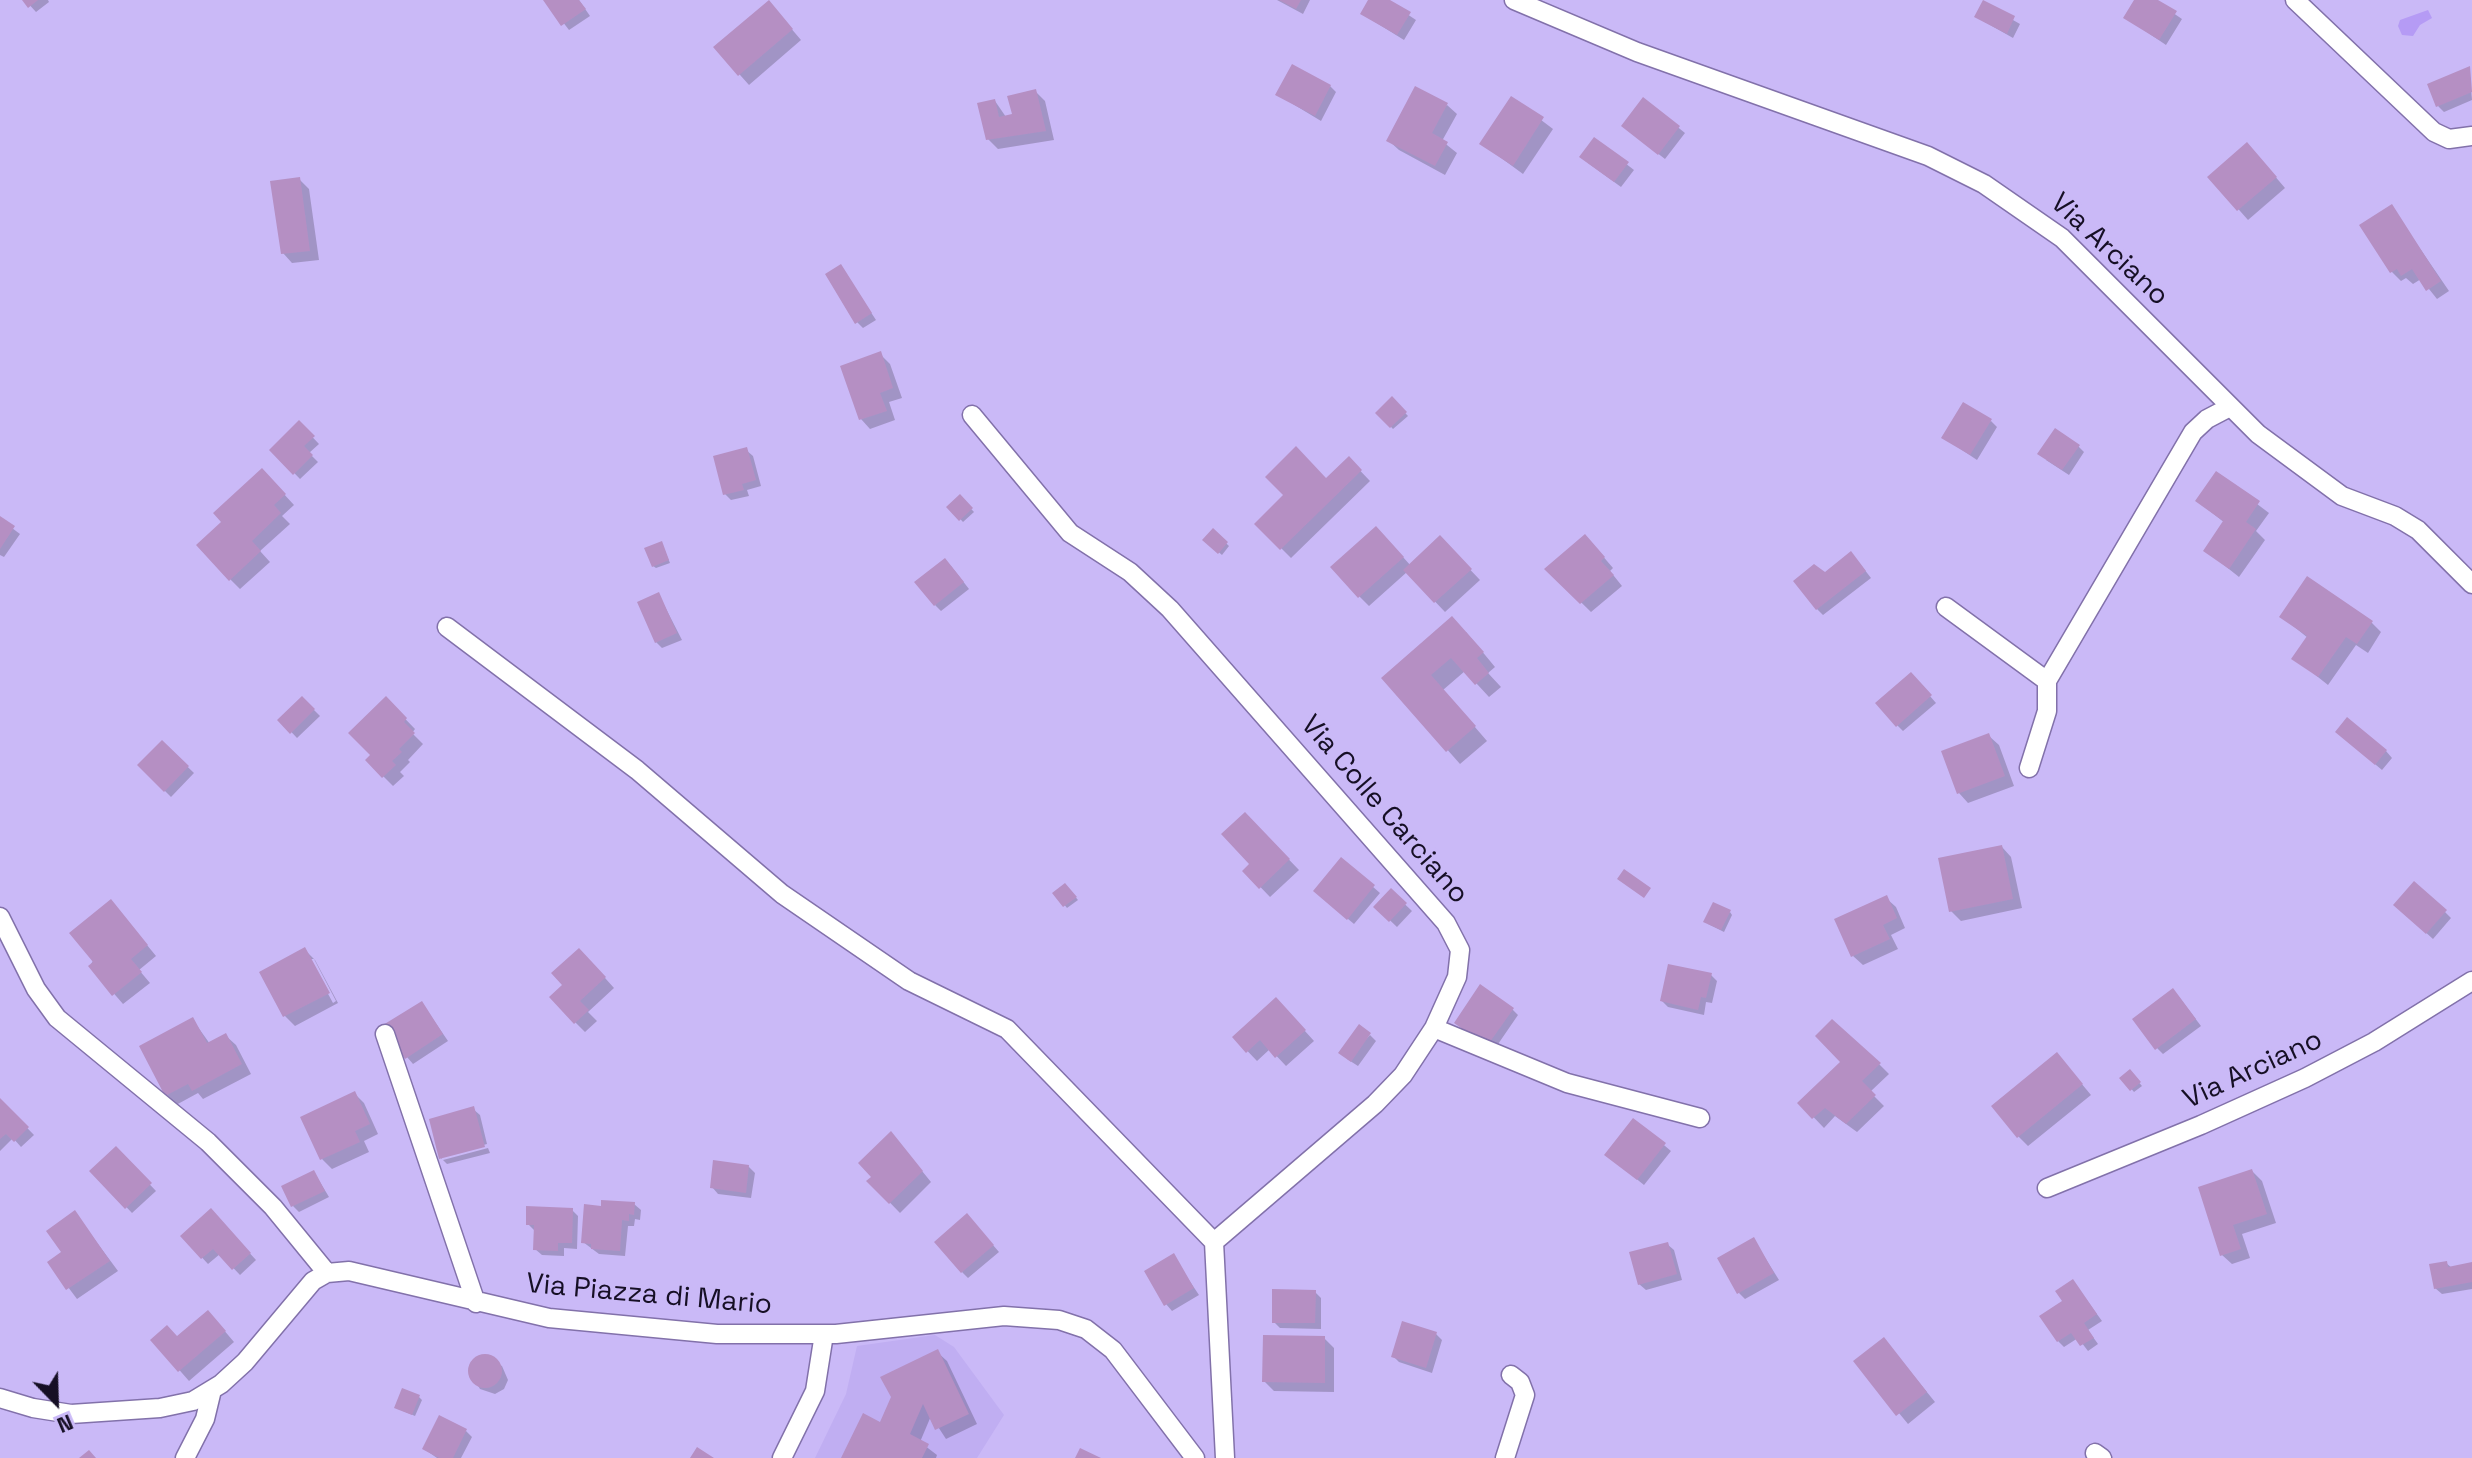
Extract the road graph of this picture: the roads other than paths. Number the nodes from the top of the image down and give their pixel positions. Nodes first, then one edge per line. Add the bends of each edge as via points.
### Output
1 (1514, 0) edge
2 (2295, 0) edge
3 (2472, 136) edge
4 (2228, 408) junction
5 (972, 415) dead end
6 (2472, 584) edge
7 (1946, 607) dead end
8 (447, 627) dead end
9 (2047, 681) junction
10 (2029, 768) dead end
11 (0, 917) edge
12 (2472, 981) edge
13 (1434, 1028) junction
14 (385, 1034) dead end
15 (1700, 1118) dead end
16 (2047, 1188) dead end
17 (1214, 1242) junction
18 (327, 1273) junction
19 (476, 1303) junction
20 (824, 1334) junction
21 (1511, 1375) dead end
22 (212, 1390) junction
23 (0, 1398) edge
24 (185, 1458) edge
25 (782, 1458) edge
26 (1195, 1458) edge
27 (1225, 1458) edge
28 (1505, 1458) edge

1 - 4 street, Via Arciano via 1647,56 1928,156 1975,179 2062,238
2 - 3 street via 2434,132 2449,139
4 - 6 street, Via Arciano via 2322,483 2418,530
4 - 9 street via 2193,432
5 - 13 street, Via Colle Carciano via 1070,533 1141,580 1170,609 1452,931 1460,950 1459,970
7 - 9 street
8 - 17 street via 629,764 782,894 916,985 1007,1029
9 - 10 street via 2046,717
11 - 18 street via 36,989 57,1018 208,1142 273,1207
12 - 16 street, Via Arciano via 2305,1078
13 - 15 street via 1567,1083
13 - 17 street, Via Colle Carciano via 1410,1066 1375,1104
14 - 19 street
17 - 27 street
18 - 19 street, Via Piazza di Mario via 375,1274
18 - 22 street via 303,1290 245,1362
19 - 20 street, Via Piazza di Mario via 622,1327
20 - 25 street via 815,1391
20 - 26 street, Via Piazza di Mario via 990,1316 1070,1323 1113,1350
21 - 28 street via 1525,1395
22 - 23 street via 177,1405 96,1414 47,1411
22 - 24 street via 205,1419

